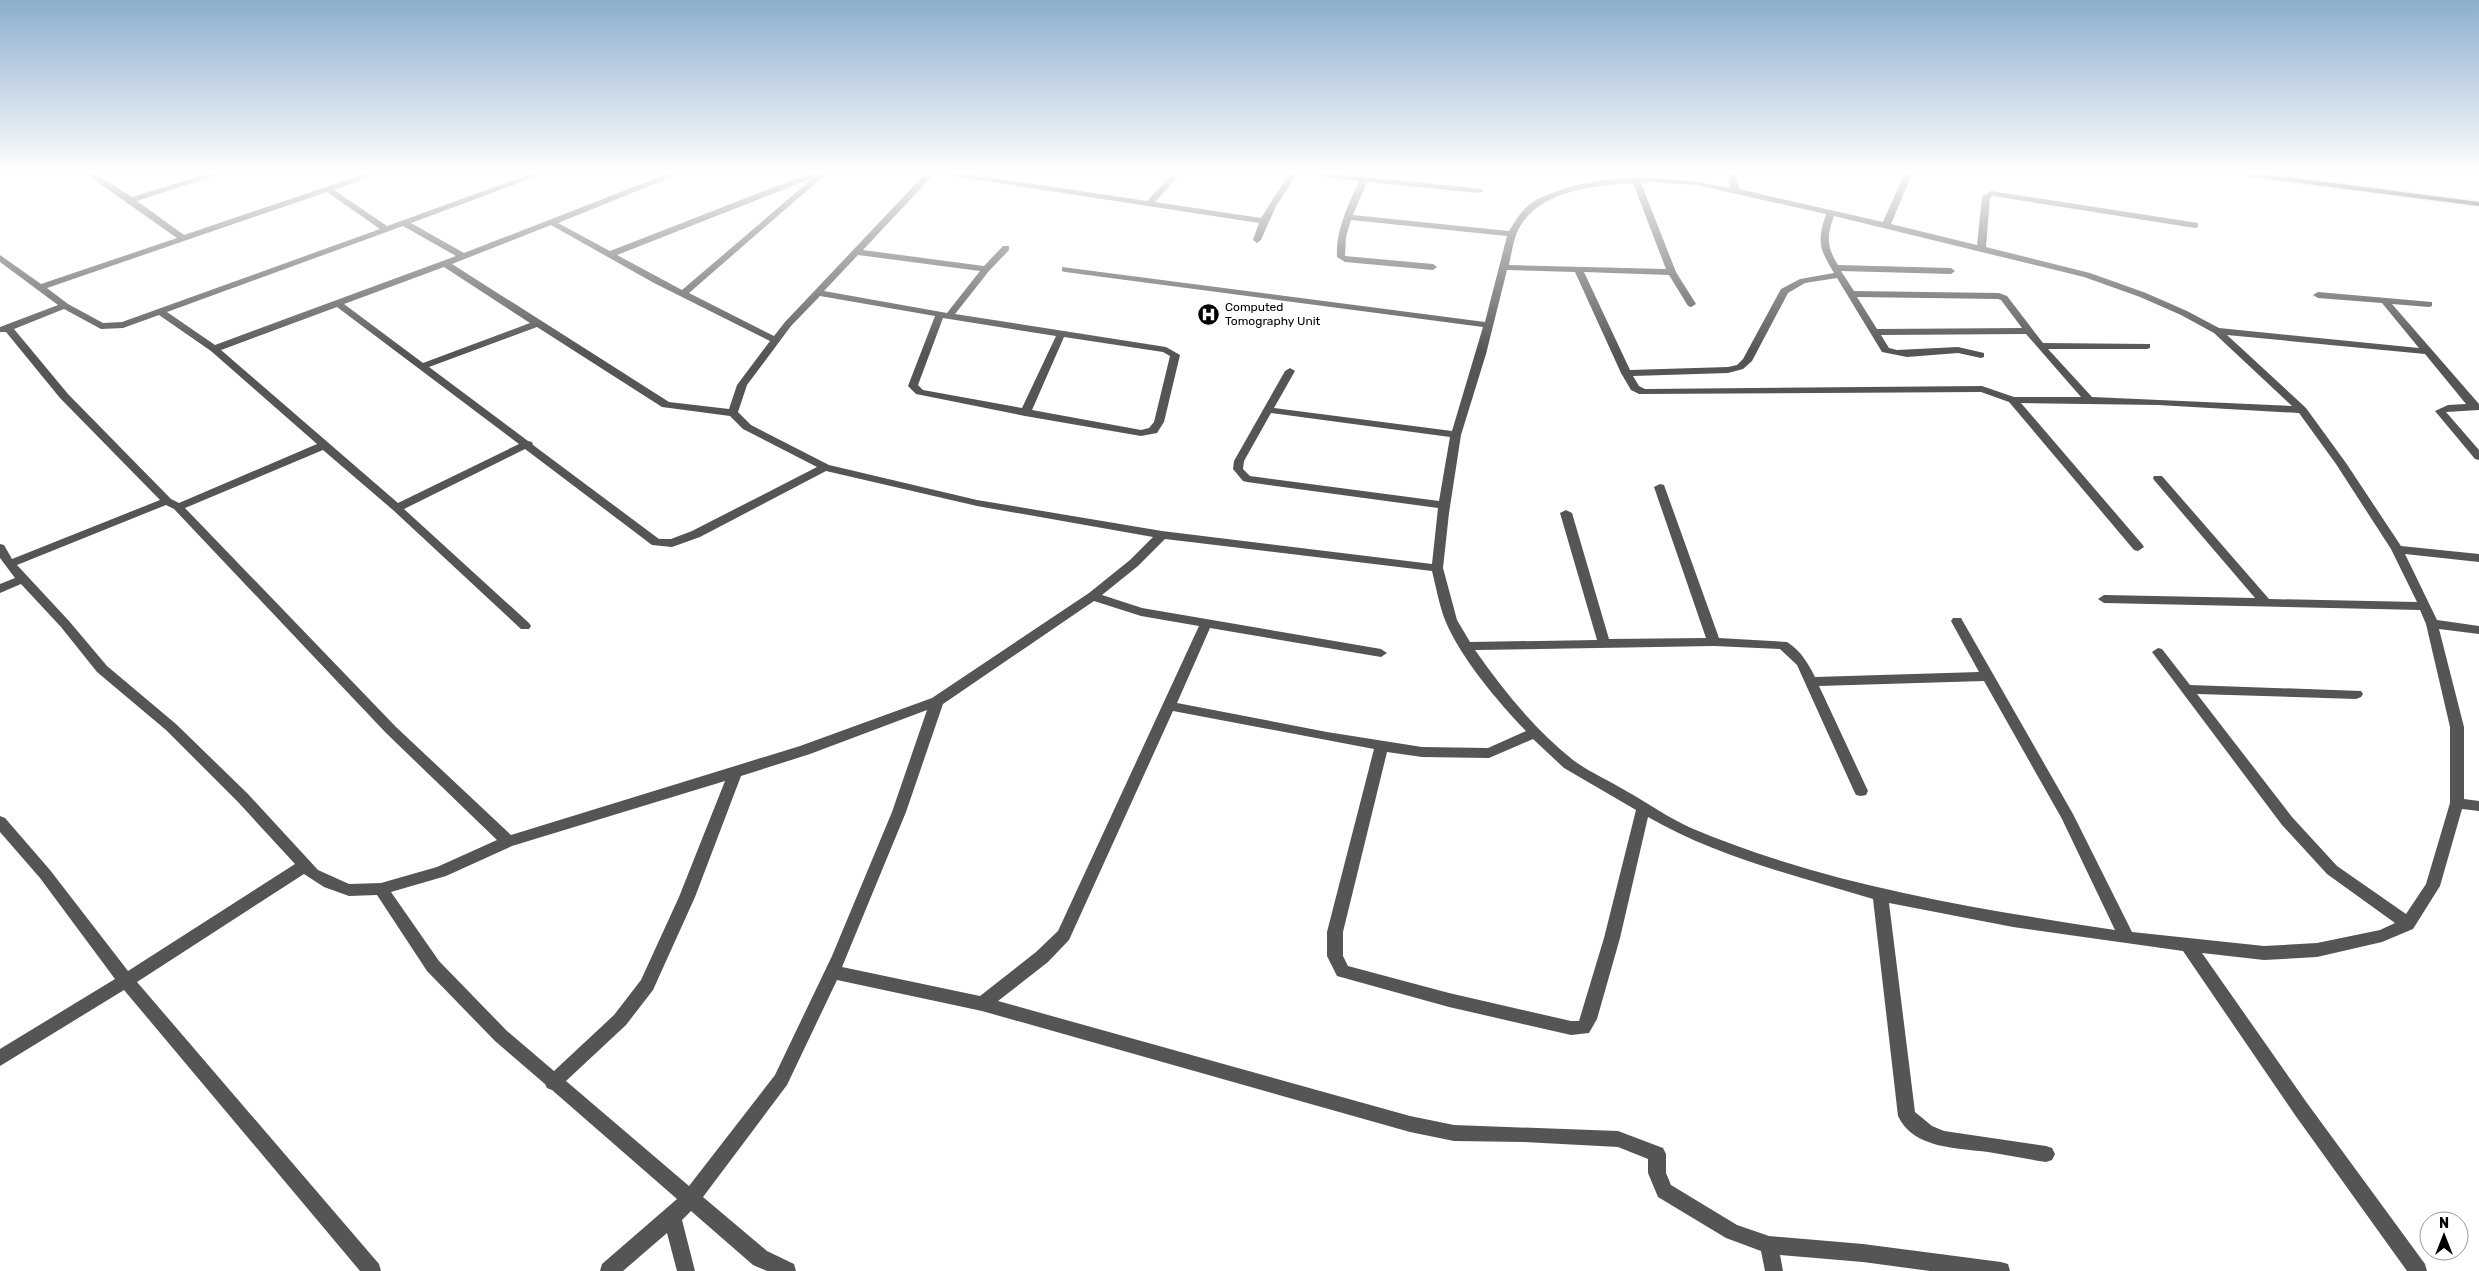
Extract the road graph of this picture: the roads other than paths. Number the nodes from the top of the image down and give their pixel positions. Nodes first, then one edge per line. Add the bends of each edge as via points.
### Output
1 (176, 233) edge
2 (201, 233) edge
3 (377, 233) edge
4 (422, 233) edge
5 (521, 233) edge
6 (571, 233) edge
7 (664, 233) edge
8 (753, 233) edge
9 (873, 233) edge
10 (1259, 233) edge
11 (1344, 233) edge
12 (1506, 233) edge
13 (1657, 233) edge
14 (1824, 233) edge
15 (1918, 233) edge
16 (1983, 233) edge
17 (1512, 234) joint
18 (184, 239) junction
19 (1257, 240) dead end
20 (1006, 248) dead end
21 (1981, 250) junction
22 (855, 252) junction
23 (609, 255) junction
24 (462, 256) junction
25 (0, 258) edge
26 (445, 264) junction
27 (1433, 267) dead end
28 (1502, 267) junction
29 (986, 269) junction
30 (1065, 269) dead end
31 (1578, 269) junction
32 (1672, 272) junction
33 (1837, 272) junction
34 (1951, 272) dead end
35 (40, 287) junction
36 (818, 293) junction
37 (683, 294) junction
38 (1851, 294) junction
39 (2318, 296) dead end
40 (2386, 301) junction
41 (337, 303) junction
42 (1691, 304) dead end
43 (2429, 304) dead end
44 (65, 306) junction
45 (160, 312) junction
46 (945, 315) junction
47 (538, 323) junction
48 (1488, 325) junction
49 (4, 329) edge
50 (2028, 331) junction
51 (1874, 332) junction
52 (2217, 332) junction
53 (1061, 334) junction
54 (775, 340) junction
55 (2040, 346) junction
56 (2147, 346) dead end
57 (214, 349) junction
58 (2425, 351) junction
59 (1981, 355) dead end
60 (424, 366) junction
61 (1290, 371) dead end
62 (1626, 373) junction
63 (2088, 399) junction
64 (2013, 400) junction
65 (2476, 407) edge
66 (1269, 410) junction
67 (2302, 410) junction
68 (1025, 413) junction
69 (733, 414) junction
70 (1456, 435) junction
71 (528, 444) junction
72 (323, 446) junction
73 (2479, 457) edge
74 (824, 467) junction
75 (2158, 478) dead end
76 (1660, 488) dead end
77 (173, 504) junction
78 (1445, 505) junction
79 (397, 508) junction
80 (1566, 513) dead end
81 (1162, 534) junction
82 (2138, 547) dead end
83 (0, 548) edge
84 (2397, 549) junction
85 (2479, 558) edge
86 (9, 564) junction
87 (1437, 568) junction
88 (22, 579) junction
89 (0, 589) edge
90 (1093, 596) junction
91 (2104, 599) dead end
92 (2266, 602) junction
93 (2426, 606) junction
94 (1957, 621) dead end
95 (1206, 624) junction
96 (2432, 624) junction
97 (525, 626) dead end
98 (2479, 630) edge
99 (1714, 642) junction
100 (1604, 643) junction
101 (1466, 646) junction
102 (2158, 652) dead end
103 (1381, 653) dead end
104 (1986, 676) junction
105 (1810, 682) junction
106 (2185, 689) junction
107 (2356, 694) dead end
108 (937, 701) junction
109 (1169, 706) junction
110 (1535, 733) junction
111 (1382, 745) junction
112 (735, 773) junction
113 (1861, 791) dead end
114 (2457, 803) junction
115 (2479, 806) edge
116 (1643, 809) junction
117 (0, 822) edge
118 (508, 842) junction
119 (306, 865) junction
120 (381, 889) junction
121 (1880, 895) junction
122 (2408, 924) junction
123 (2127, 938) junction
124 (2188, 944) junction
125 (832, 972) junction
126 (126, 981) junction
127 (982, 1004) junction
128 (0, 1058) edge
129 (553, 1083) junction
130 (2046, 1154) dead end
131 (690, 1199) junction
132 (672, 1217) junction
133 (1769, 1245) junction
134 (372, 1271) edge
135 (610, 1271) edge
136 (686, 1271) edge
137 (787, 1271) edge
138 (1774, 1271) edge
139 (2001, 1271) edge
140 (2418, 1271) edge

1 - 18 street
2 - 18 street
3 - 45 street
4 - 24 street
5 - 24 street
6 - 23 street
7 - 23 street
8 - 37 street
9 - 22 street
10 - 19 street
11 - 27 street via 1341,257 1348,260
12 - 17 street
13 - 32 street
14 - 33 street via 1829,258
15 - 21 street
16 - 21 street
17 - 28 street
18 - 35 street
20 - 29 street
21 - 52 street via 2087,275 2184,313
22 - 29 street
22 - 36 street
23 - 37 street
24 - 26 street
25 - 35 street
26 - 41 street
26 - 47 street
28 - 31 street
28 - 48 street
29 - 46 street
30 - 48 street
31 - 32 street
31 - 62 street
32 - 42 street
33 - 34 street
33 - 38 street
33 - 62 street via 1802,281 1784,291 1747,361 1740,367
35 - 44 street
36 - 46 street
36 - 54 street
37 - 54 street
38 - 50 street via 1999,296 2004,298
38 - 51 street
39 - 40 street
40 - 43 street
40 - 58 street
41 - 57 street
41 - 60 street
44 - 45 street via 101,326 123,324
44 - 49 street
45 - 57 street
46 - 53 street
46 - 68 street via 913,386 920,392
47 - 60 street
47 - 69 street via 666,405
48 - 70 street
49 - 77 street via 64,396
50 - 51 street
50 - 55 street
51 - 59 street via 1885,350 1890,352 1961,350
52 - 58 street
52 - 67 street
53 - 68 street
53 - 68 street via 1166,350 1175,355 1159,422 1153,431 1141,432
54 - 69 street via 742,385
55 - 56 street
55 - 63 street
57 - 72 street
58 - 65 street
60 - 71 street
61 - 66 street
62 - 64 street via 1635,388 1643,392 1982,389
63 - 64 street
63 - 67 street
64 - 82 street
65 - 73 street via 2440,411
66 - 70 street
66 - 78 street via 1239,461 1238,469 1247,479
67 - 84 street via 2342,463
69 - 74 street via 747,427
70 - 78 street
71 - 74 street via 656,542 672,543 696,534
71 - 79 street
72 - 77 street
72 - 79 street
74 - 81 street via 977,503
75 - 92 street
76 - 99 street
77 - 86 street
77 - 118 street via 391,730
78 - 87 street
79 - 97 street
80 - 100 street
81 - 87 street
81 - 90 street via 1134,563
83 - 86 street
84 - 85 street
84 - 93 street
86 - 88 street
87 - 101 street via 1451,620
88 - 89 street
88 - 119 street via 102,669 171,727
90 - 95 street via 1141,612
90 - 108 street
91 - 92 street
92 - 93 street
93 - 96 street
94 - 104 street
95 - 103 street
95 - 109 street
96 - 98 street
96 - 114 street via 2457,726
99 - 100 street
99 - 105 street via 1783,645 1802,663
100 - 101 street
101 - 110 street via 1498,693
102 - 106 street
104 - 105 street
104 - 123 street via 2068,818
105 - 113 street
106 - 107 street
106 - 122 street via 2287,821 2332,870
108 - 112 street
108 - 125 street via 899,812
109 - 111 street
109 - 127 street via 1064,935 1042,957
110 - 111 street via 1489,754 1422,752
110 - 116 street via 1569,764
111 - 116 street via 1335,932 1335,956 1343,971 1449,1000 1571,1028 1584,1028 1612,938
112 - 118 street
112 - 129 street via 687,897 647,985 620,1020
114 - 115 street
114 - 122 street via 2432,886
116 - 121 street via 1684,831 1768,862
117 - 126 street via 45,874
118 - 120 street via 441,872
119 - 120 street via 313,874 349,890
119 - 126 street
120 - 129 street via 433,966 501,1036
121 - 123 street via 2013,921
121 - 130 street via 1907,1116 1918,1129 1944,1141 1988,1144
122 - 124 street via 2382,936 2317,950 2264,953
123 - 124 street
124 - 140 street
125 - 127 street
125 - 131 street via 781,1080
126 - 128 street
126 - 134 street
127 - 133 street via 1410,1124 1454,1133 1618,1139 1657,1154 1657,1173 1664,1191 1732,1232
129 - 131 street
131 - 132 street
131 - 137 street via 760,1258
132 - 135 street
132 - 136 street
133 - 138 street
133 - 139 street via 1863,1253

